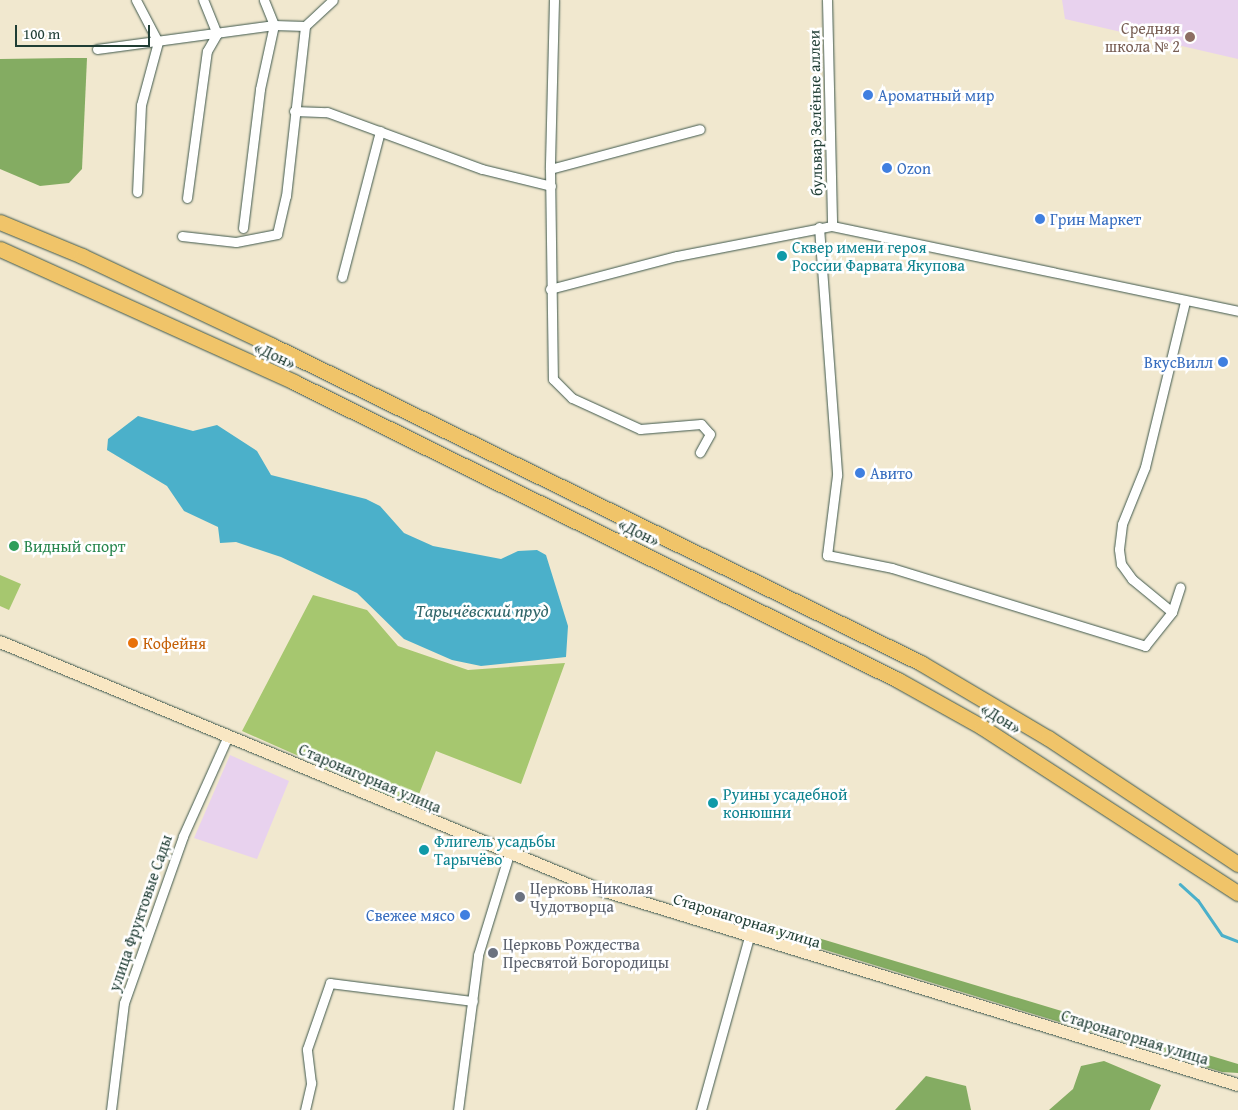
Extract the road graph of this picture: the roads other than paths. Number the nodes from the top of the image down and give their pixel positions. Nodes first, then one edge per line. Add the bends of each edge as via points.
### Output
1 (136, 0) edge
2 (203, 0) edge
3 (264, 0) edge
4 (333, 0) edge
5 (554, 0) edge
6 (828, 0) edge
7 (274, 25) junction
8 (305, 26) junction
9 (217, 34) junction
10 (158, 42) junction
11 (97, 49) dead end
12 (294, 111) junction
13 (700, 129) dead end
14 (380, 131) junction
15 (550, 170) junction
16 (551, 186) junction
17 (137, 192) dead end
18 (187, 198) dead end
19 (0, 222) edge
20 (832, 226) junction
21 (819, 227) junction
22 (243, 228) dead end
23 (182, 236) dead end
24 (0, 249) edge
25 (342, 277) dead end
26 (550, 289) junction
27 (1185, 302) junction
28 (1238, 311) edge
29 (700, 452) dead end
30 (1180, 586) dead end
31 (1172, 612) junction
32 (0, 642) edge
33 (228, 736) junction
34 (509, 854) junction
35 (1238, 864) edge
36 (1238, 893) edge
37 (749, 938) junction
38 (473, 1001) junction
39 (1238, 1085) edge
40 (111, 1110) edge
41 (305, 1110) edge
42 (458, 1110) edge
43 (701, 1110) edge

1 - 10 street
2 - 9 street
3 - 7 street
4 - 8 street
5 - 15 street
6 - 20 street, бульвар Зелёные аллеи
7 - 8 street
7 - 9 street
7 - 22 street via 260,88
8 - 12 street
9 - 10 street
9 - 18 street via 207,51
10 - 11 street
10 - 17 street via 141,104
12 - 14 street via 327,112
12 - 23 street via 286,196 277,234 236,242
13 - 15 street
14 - 16 street via 482,169
14 - 25 street
15 - 16 street
16 - 26 street
19 - 35 highway, «Дон» via 82,256 271,345 921,663 1048,738
20 - 21 street
20 - 27 street via 1089,277
21 - 26 street via 677,256
21 - 31 street via 837,474 827,555 892,568 1145,646
24 - 36 highway, «Дон» via 294,382 898,680 982,727
26 - 29 street via 553,380 572,398 640,429 701,424 710,434
27 - 28 street
27 - 31 street via 1145,466 1122,524 1119,548 1121,564 1132,579
30 - 31 street
32 - 33 main road, Старонагорная улица
33 - 34 main road, Старонагорная улица
33 - 40 street, улица Фруктовые Сады via 183,836 124,1003
34 - 37 main road, Старонагорная улица via 626,899
34 - 38 street via 478,956
37 - 39 main road, Старонагорная улица
37 - 43 street
38 - 41 street via 330,983 307,1049 311,1083
38 - 42 street

